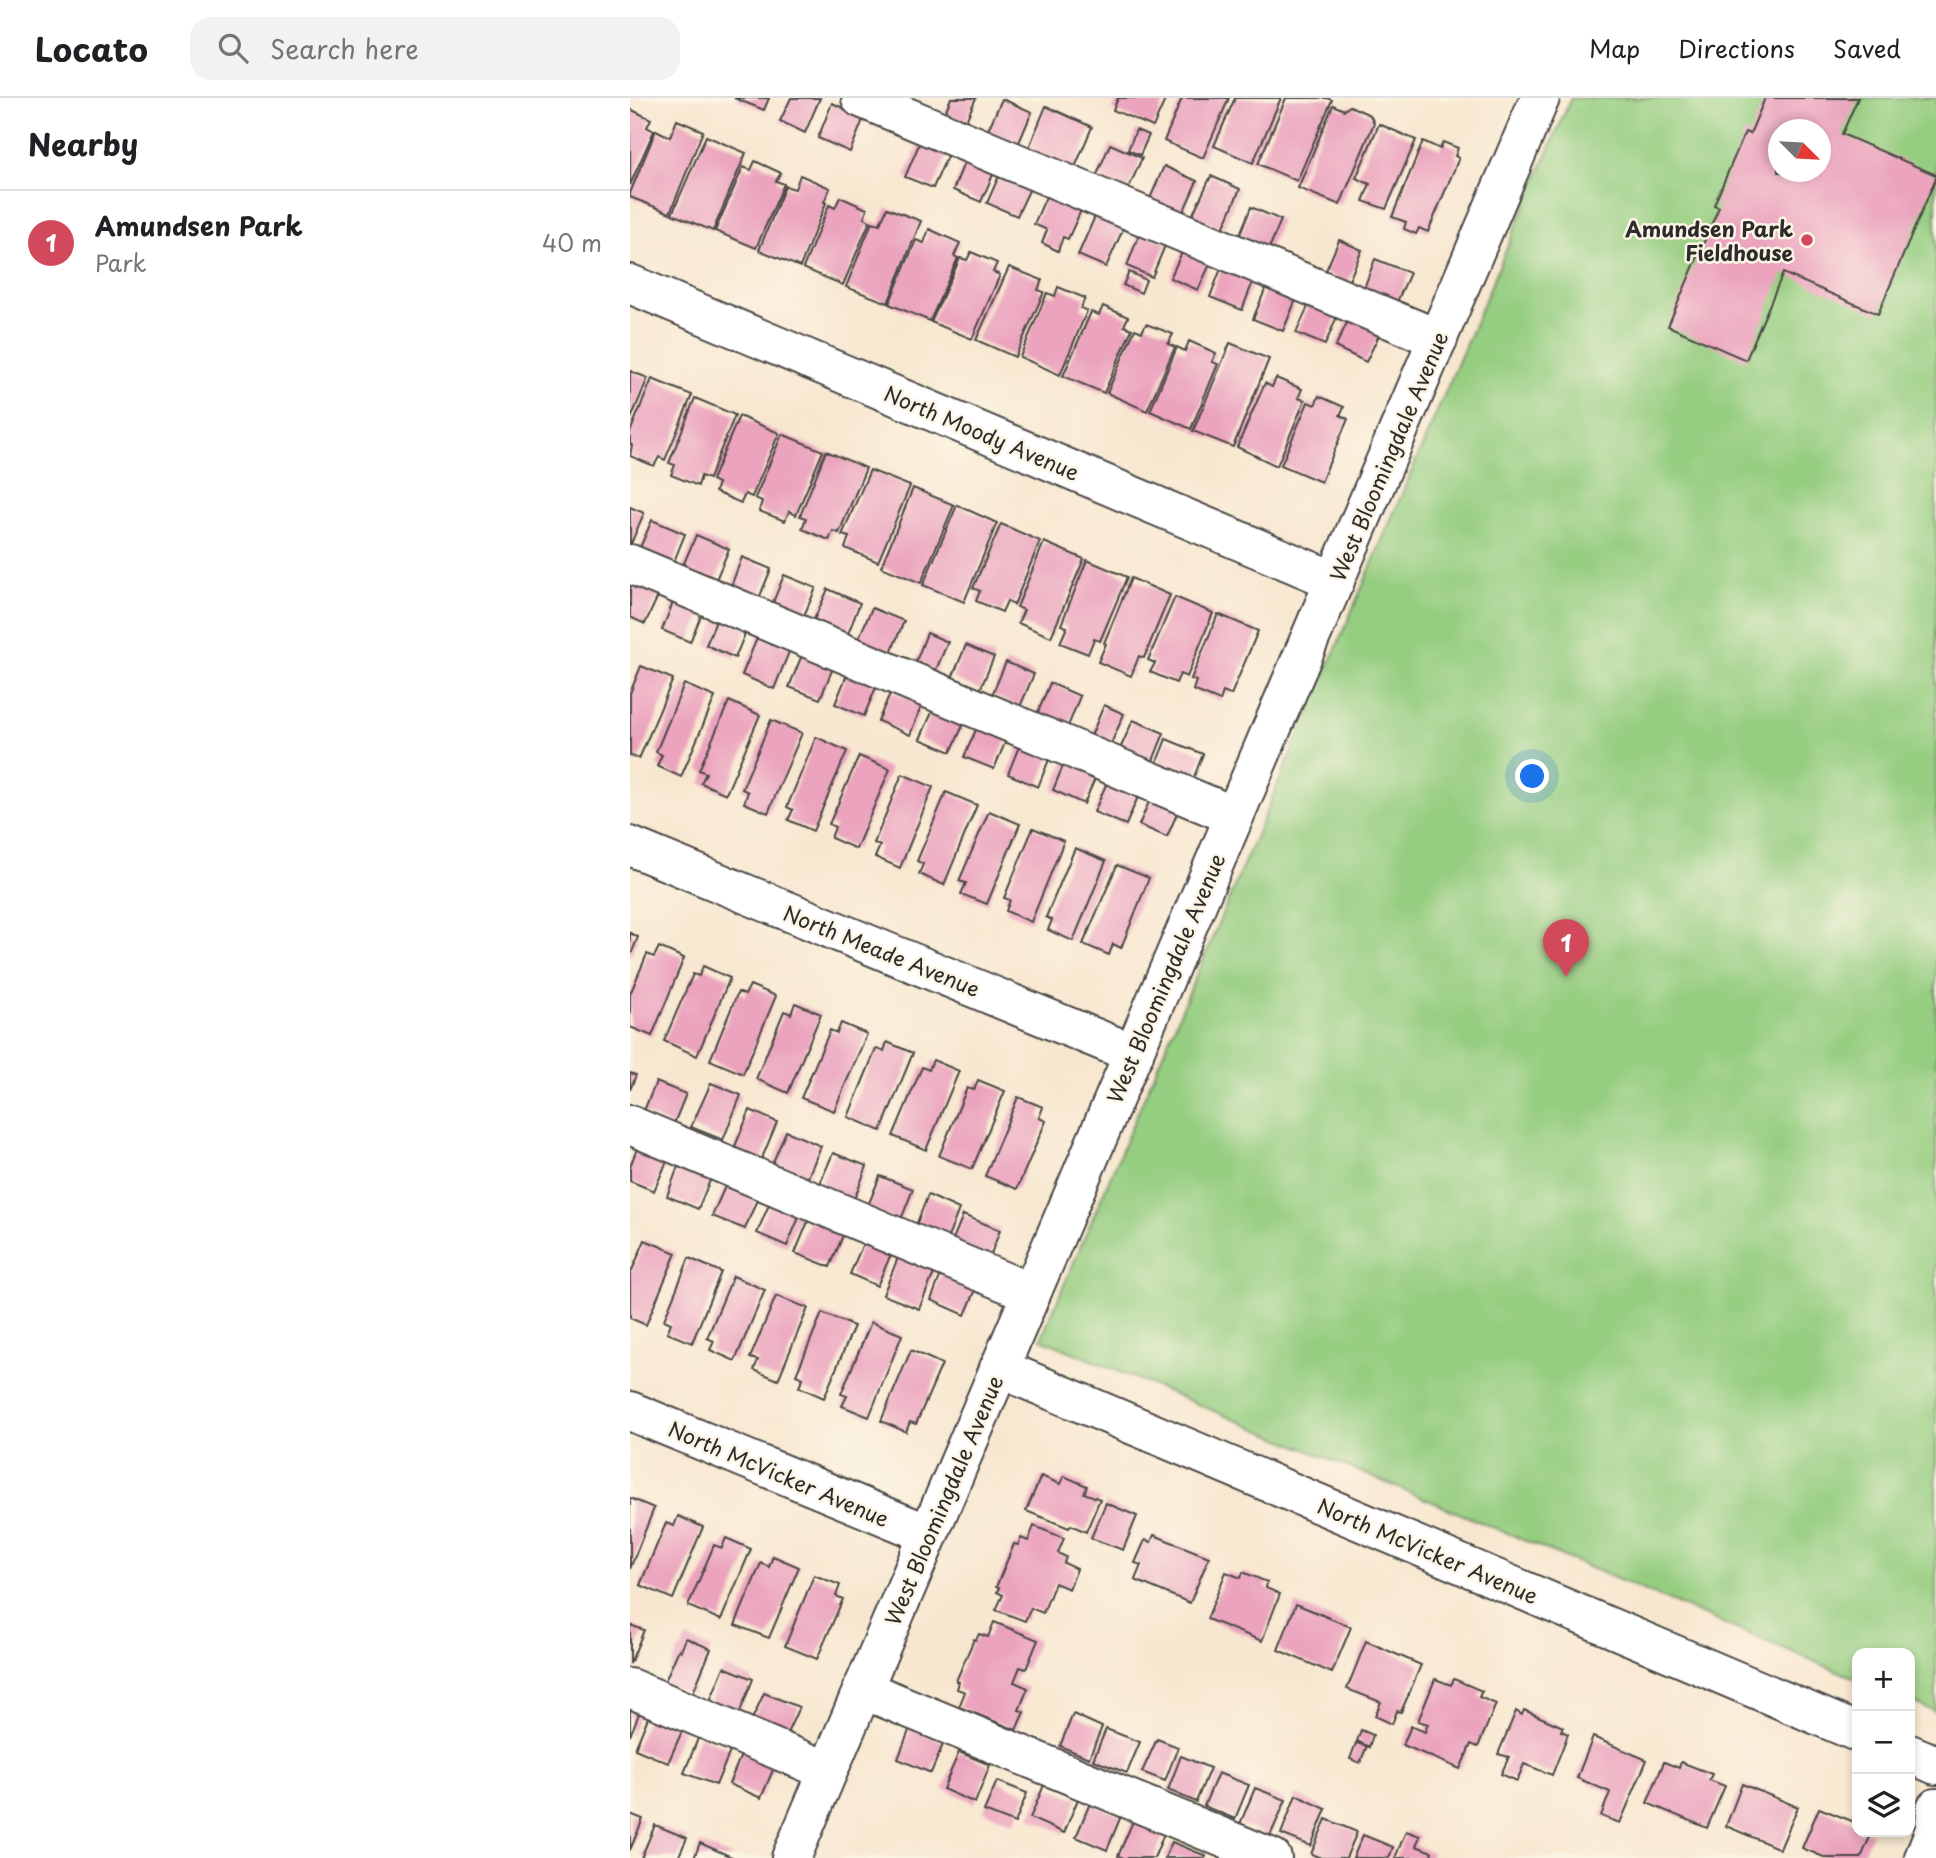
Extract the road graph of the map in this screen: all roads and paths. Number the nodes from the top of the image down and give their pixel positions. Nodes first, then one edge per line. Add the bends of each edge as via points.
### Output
1 (861, 98) edge
2 (1540, 98) edge
3 (630, 284) edge
4 (1438, 339) junction
5 (630, 564) edge
6 (1335, 580) junction
7 (1234, 816) junction
8 (630, 846) edge
9 (1133, 1054) junction
10 (630, 1125) edge
11 (1031, 1293) junction
12 (999, 1368) junction
13 (630, 1411) edge
14 (928, 1534) junction
15 (630, 1688) edge
16 (862, 1689) junction
17 (1852, 1730) edge
18 (1915, 1756) edge
19 (1936, 1765) edge
20 (828, 1770) junction
21 (1936, 1808) edge
22 (791, 1858) edge
23 (1272, 1858) edge
24 (1924, 1858) edge

1 - 4 street
2 - 4 street, West Bloomingdale Avenue
3 - 6 street, North Moody Avenue
4 - 6 street, West Bloomingdale Avenue
5 - 7 street
6 - 7 street, West Bloomingdale Avenue
7 - 9 street, West Bloomingdale Avenue
8 - 9 street, North Meade Avenue
9 - 11 street, West Bloomingdale Avenue
10 - 11 street
11 - 12 street, West Bloomingdale Avenue
12 - 14 street, West Bloomingdale Avenue
12 - 17 street, North McVicker Avenue
13 - 14 street, North McVicker Avenue
14 - 16 street, West Bloomingdale Avenue
15 - 20 street
16 - 20 street, West Bloomingdale Avenue
16 - 23 street
18 - 19 street
20 - 22 street, West Bloomingdale Avenue
21 - 24 street via 1935,1829

